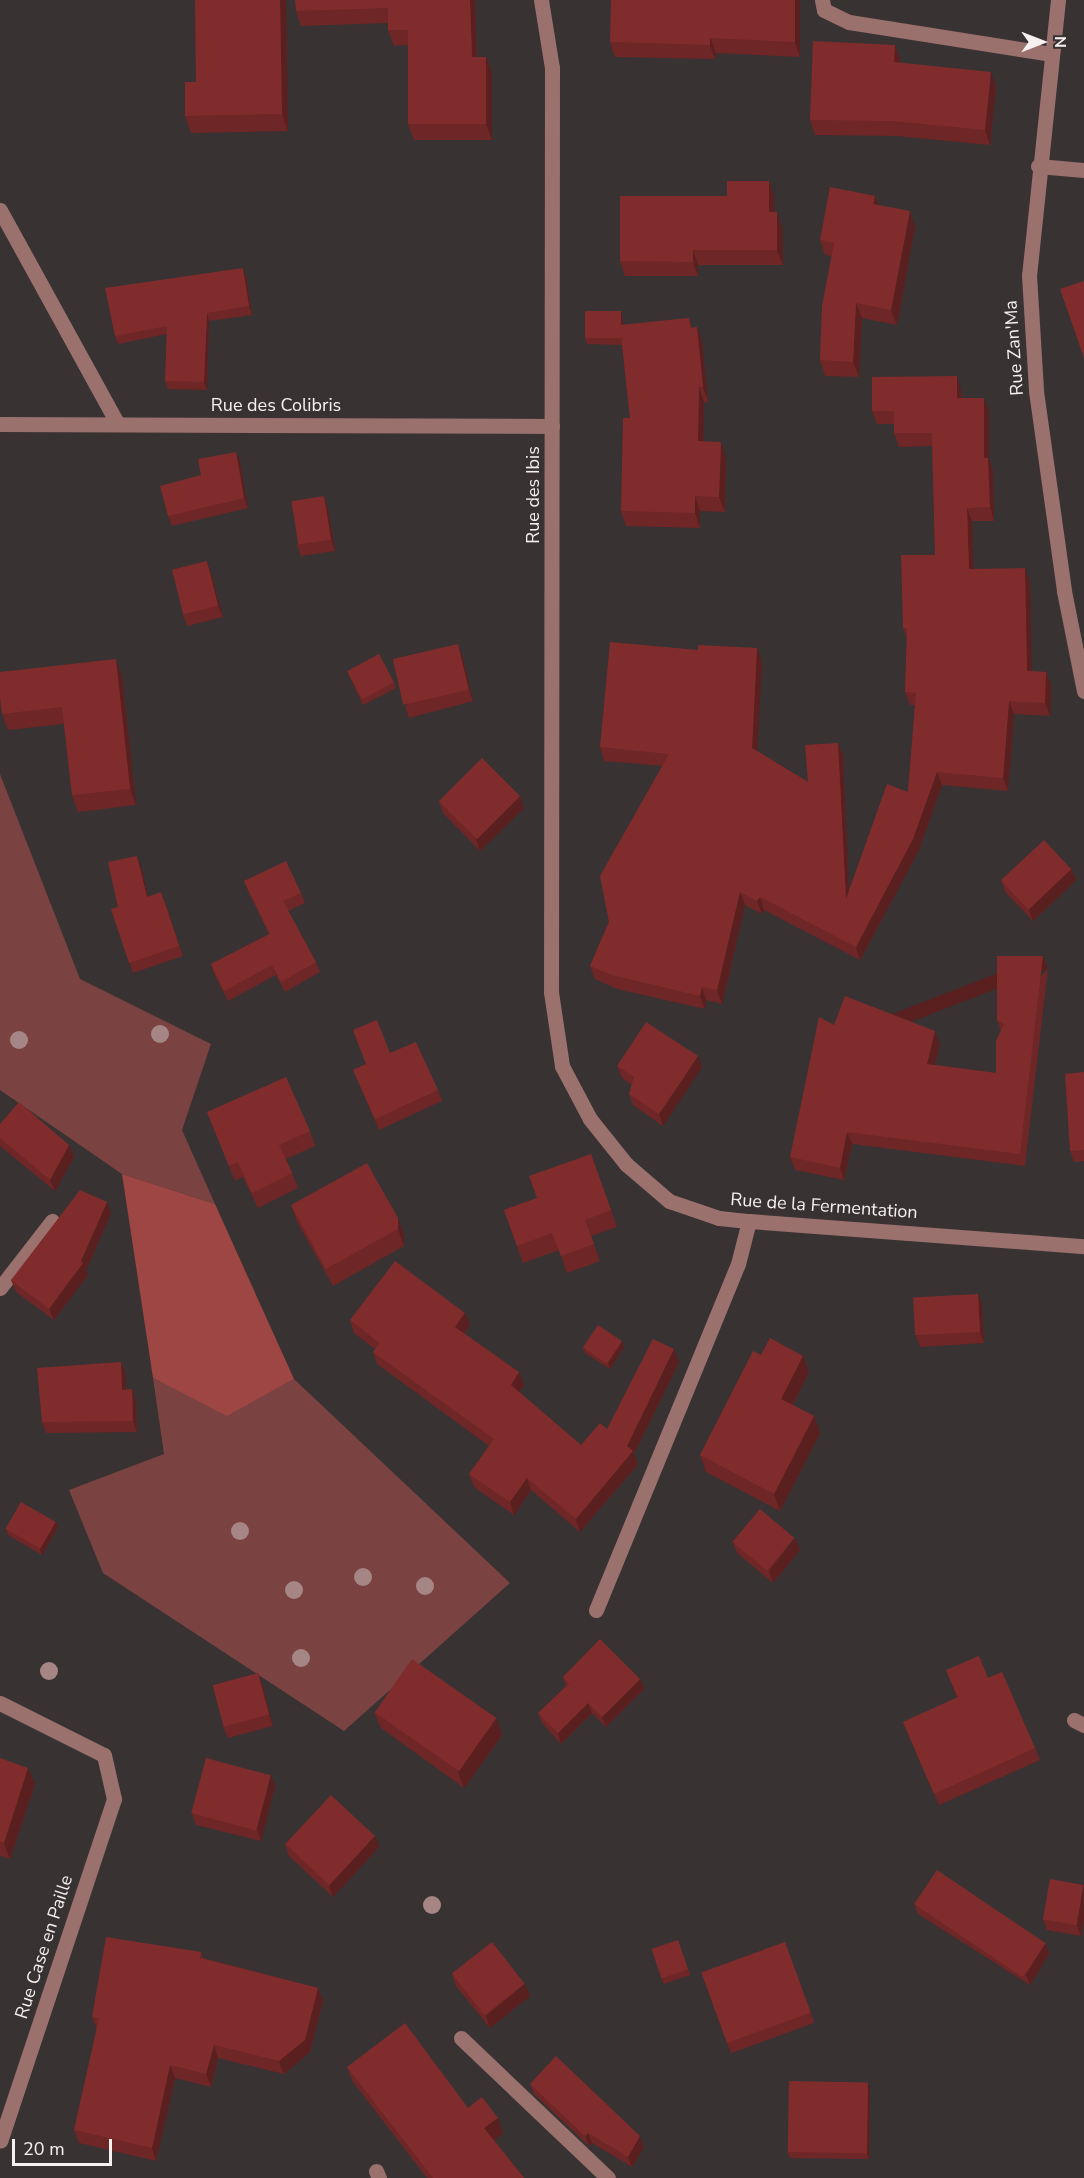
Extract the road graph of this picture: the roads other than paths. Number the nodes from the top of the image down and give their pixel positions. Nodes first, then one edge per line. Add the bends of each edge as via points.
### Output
1 (541, 0) edge
2 (822, 0) edge
3 (1058, 0) edge
4 (1050, 54) junction
5 (1038, 166) junction
6 (1084, 170) edge
7 (0, 210) edge
8 (117, 423) junction
9 (0, 424) edge
10 (552, 426) junction
11 (1084, 691) edge
12 (551, 992) joint
13 (52, 1221) dead end
14 (749, 1221) junction
15 (1084, 1246) edge
16 (0, 1288) edge
17 (596, 1610) dead end
18 (0, 1703) edge
19 (461, 2038) dead end
20 (0, 2141) edge
21 (608, 2178) edge

1 - 10 street, Rue des Ibis via 552,68
2 - 4 street via 824,10 849,22
3 - 4 street, Rue Zan'Ma
4 - 5 street, Rue Zan'Ma
5 - 6 street
5 - 11 street, Rue Zan'Ma via 1029,275 1036,391 1064,591
7 - 8 street
8 - 9 street, Rue des Colibris
8 - 10 street, Rue des Colibris
10 - 12 street, Rue des Ibis
12 - 14 street, Rue de la Fermentation via 562,1066 590,1119 626,1164 669,1201 719,1218
13 - 16 street
14 - 15 street, Rue de la Fermentation
14 - 17 street via 738,1264
18 - 20 street, Rue Case en Paille via 104,1755 114,1799
19 - 21 street

